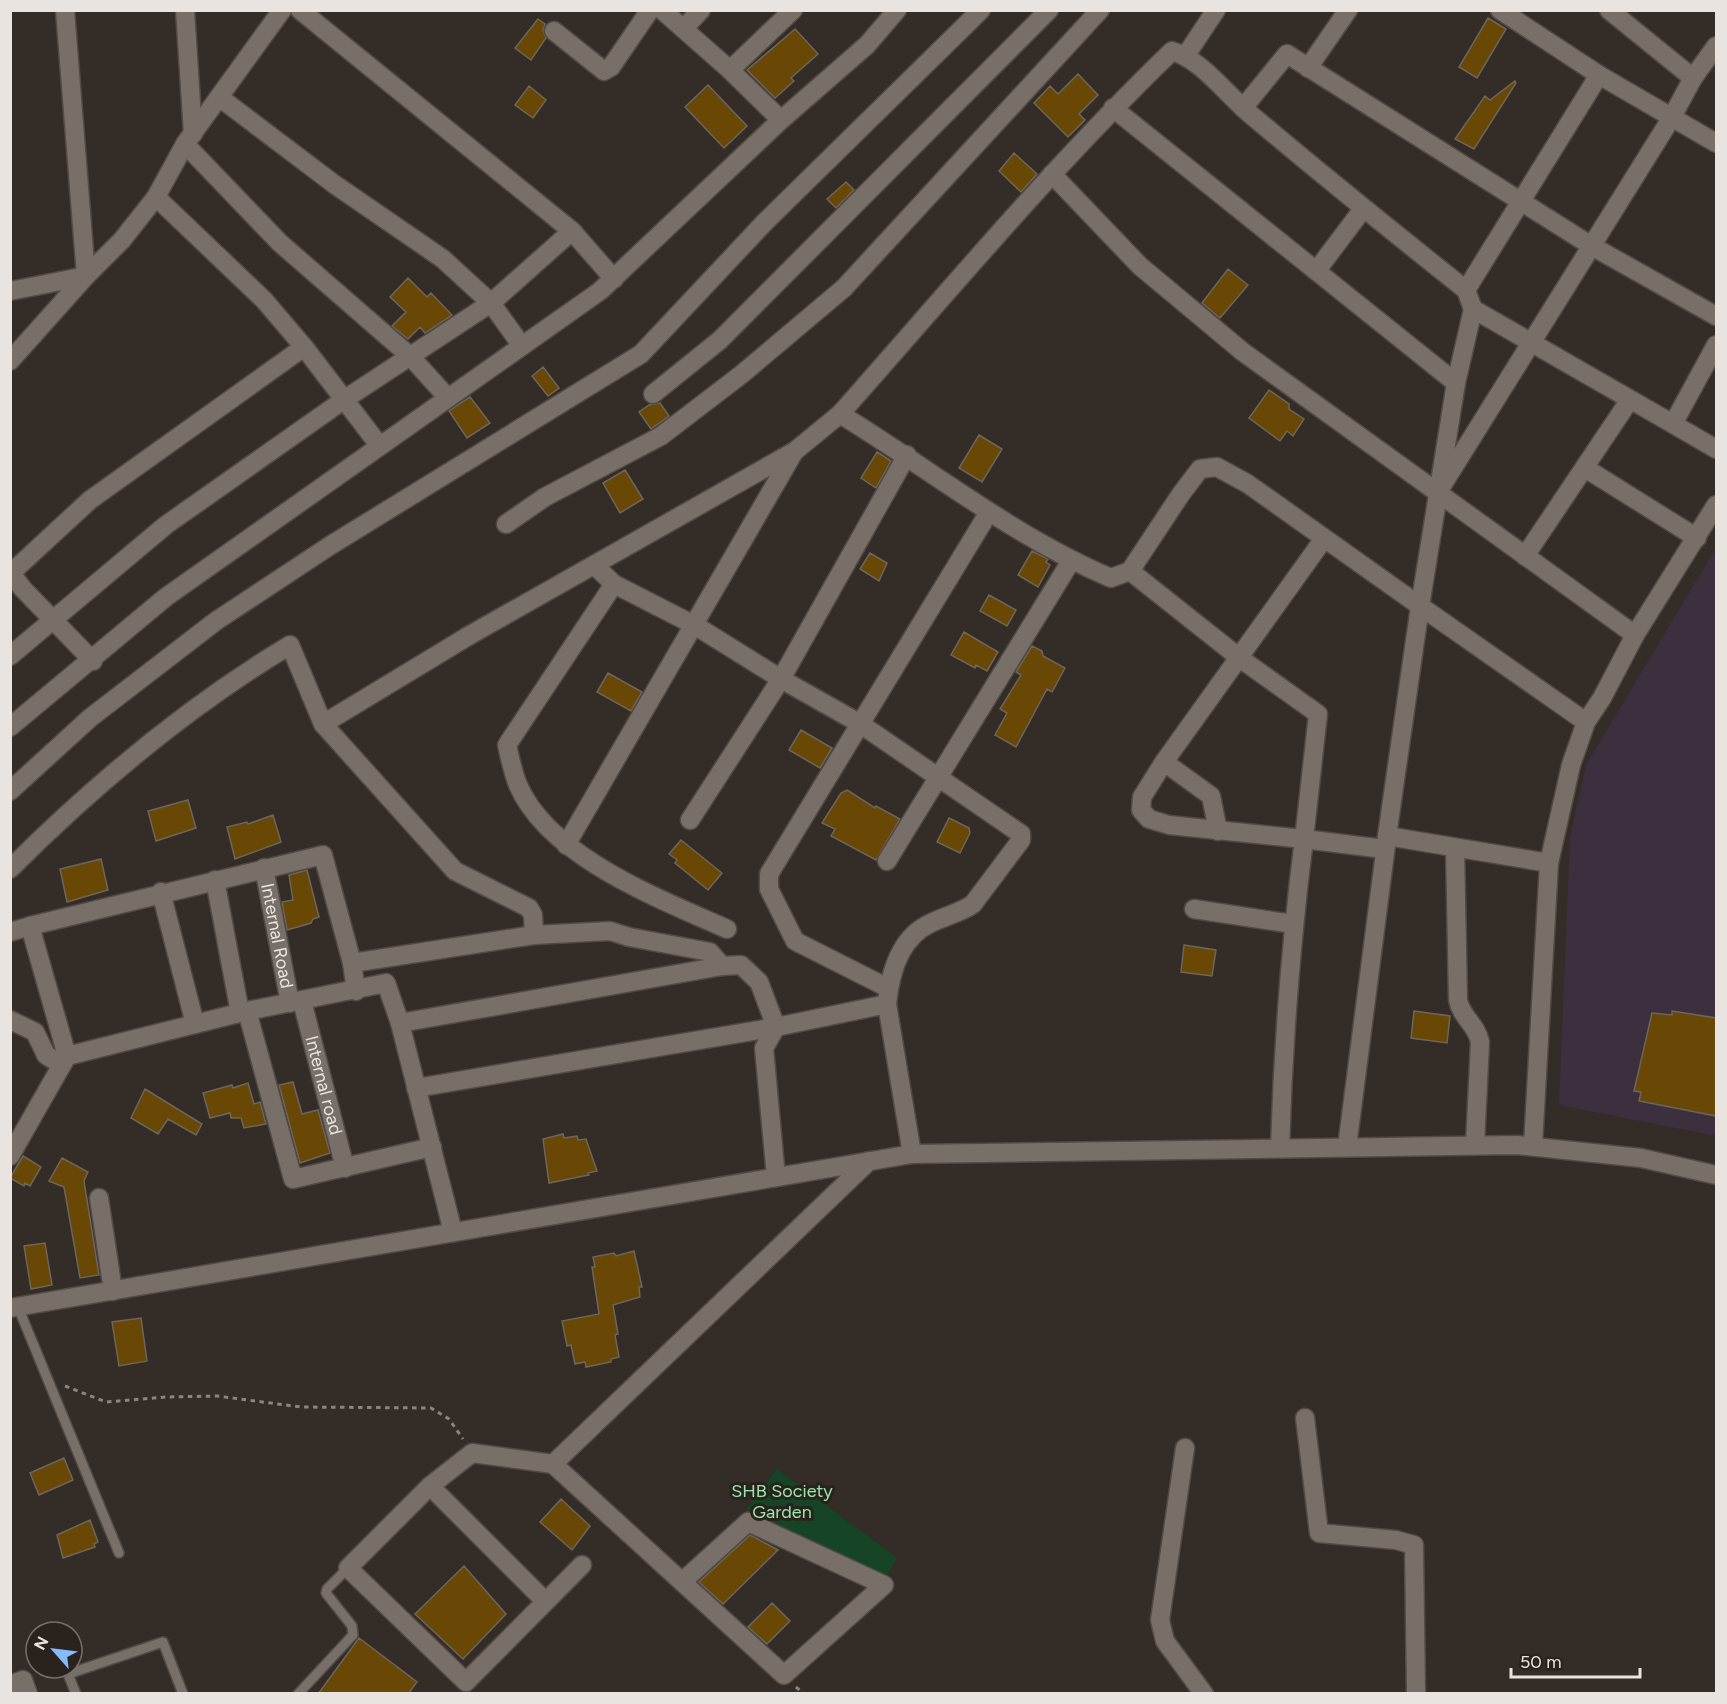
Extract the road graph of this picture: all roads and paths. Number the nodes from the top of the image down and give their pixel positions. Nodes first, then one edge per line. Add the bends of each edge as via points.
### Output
1 (65, 10) edge
2 (185, 10) edge
3 (282, 10) edge
4 (300, 10) edge
5 (650, 10) edge
6 (662, 10) edge
7 (701, 10) edge
8 (793, 10) edge
9 (897, 10) edge
10 (981, 10) edge
11 (1049, 10) edge
12 (1100, 10) edge
13 (1216, 10) edge
14 (1348, 10) edge
15 (1500, 10) edge
16 (1609, 10) edge
17 (684, 28) junction
18 (554, 31) dead end
19 (1716, 50) edge
20 (1186, 56) junction
21 (1308, 68) junction
22 (730, 70) junction
23 (1599, 75) junction
24 (1693, 78) junction
25 (219, 97) junction
26 (1113, 108) junction
27 (1243, 108) junction
28 (1672, 117) junction
29 (781, 120) junction
30 (189, 139) junction
31 (1716, 143) edge
32 (1052, 174) junction
33 (156, 197) junction
34 (1522, 201) junction
35 (1363, 209) junction
36 (572, 231) junction
37 (1590, 245) junction
38 (1317, 270) junction
39 (86, 276) junction
40 (614, 279) junction
41 (1466, 290) junction
42 (10, 291) edge
43 (491, 303) junction
44 (1473, 309) junction
45 (1716, 316) edge
46 (1533, 342) junction
47 (1716, 345) edge
48 (522, 346) junction
49 (304, 347) junction
50 (410, 357) junction
51 (10, 361) edge
52 (1456, 383) junction
53 (653, 393) dead end
54 (448, 398) junction
55 (345, 399) junction
56 (1629, 401) junction
57 (840, 414) junction
58 (1673, 424) junction
59 (379, 445) junction
60 (1716, 449) edge
61 (795, 451) junction
62 (907, 455) junction
63 (1586, 468) junction
64 (1438, 492) junction
65 (1716, 505) edge
66 (989, 512) junction
67 (506, 524) dead end
68 (1697, 538) junction
69 (1323, 540) junction
70 (1525, 556) junction
71 (1071, 561) junction
72 (594, 566) junction
73 (1130, 571) junction
74 (11, 573) edge
75 (614, 584) junction
76 (1420, 606) junction
77 (53, 619) junction
78 (696, 626) junction
79 (1635, 635) junction
80 (10, 656) edge
81 (1241, 659) junction
82 (93, 661) junction
83 (781, 679) junction
84 (1586, 722) junction
85 (859, 723) junction
86 (323, 724) junction
87 (10, 727) edge
88 (1164, 762) junction
89 (938, 776) junction
90 (10, 791) edge
91 (690, 820) dead end
92 (1218, 831) junction
93 (1304, 839) junction
94 (1386, 842) junction
95 (566, 845) junction
96 (1455, 848) junction
97 (887, 861) dead end
98 (1549, 863) junction
99 (264, 868) junction
100 (10, 869) edge
101 (215, 880) junction
102 (161, 892) junction
103 (1194, 909) dead end
104 (1293, 924) junction
105 (30, 926) junction
106 (727, 929) dead end
107 (10, 932) edge
108 (534, 935) junction
109 (352, 963) junction
110 (722, 966) junction
111 (356, 991) junction
112 (887, 996) junction
113 (296, 1002) junction
114 (243, 1012) junction
115 (10, 1020) edge
116 (400, 1023) junction
117 (195, 1024) junction
118 (776, 1028) junction
119 (65, 1061) junction
120 (416, 1088) junction
121 (1475, 1145) junction
122 (1533, 1145) junction
123 (432, 1147) junction
124 (1347, 1147) junction
125 (1280, 1148) junction
126 (912, 1154) junction
127 (10, 1156) edge
128 (869, 1161) junction
129 (345, 1168) junction
130 (1716, 1175) edge
131 (776, 1177) junction
132 (99, 1198) dead end
133 (453, 1232) junction
134 (113, 1291) junction
135 (14, 1308) edge
136 (47, 1378) junction
137 (1305, 1418) dead end
138 (1185, 1448) dead end
139 (472, 1453) junction
140 (553, 1464) junction
141 (430, 1486) junction
142 (119, 1553) dead end
143 (582, 1565) dead end
144 (348, 1568) junction
145 (682, 1582) junction
146 (545, 1601) junction
147 (10, 1684) edge
148 (461, 1688) edge
149 (28, 1694) edge
150 (76, 1694) edge
151 (183, 1694) edge
152 (298, 1694) edge
153 (1204, 1694) edge
154 (1416, 1694) edge

1 - 39 street
2 - 30 street
3 - 25 street
4 - 36 street
5 - 18 street via 611,67 604,71
6 - 17 street
7 - 17 street
8 - 22 street
9 - 29 street via 867,45
10 - 90 street via 765,222 641,354 331,545 216,621 90,718
11 - 53 street via 720,340
12 - 67 street via 844,288 661,436 545,497
13 - 20 street
14 - 21 street
15 - 23 street
16 - 24 street
17 - 22 street
19 - 24 street
20 - 26 street via 1172,51
20 - 27 street
21 - 27 street via 1287,54
21 - 34 street
22 - 29 street
23 - 28 street
23 - 34 street
24 - 28 street
25 - 30 street
25 - 43 street via 334,184 443,259
26 - 32 street
26 - 38 street
27 - 35 street
28 - 31 street
28 - 37 street
29 - 40 street
30 - 33 street
30 - 50 street via 280,243
32 - 57 street
32 - 64 street via 1140,266 1234,345
33 - 39 street via 122,240
33 - 49 street via 264,300
34 - 37 street
34 - 41 street
35 - 38 street
35 - 41 street
36 - 40 street
36 - 43 street
37 - 45 street
37 - 46 street
38 - 52 street
39 - 42 street
39 - 51 street
40 - 48 street
41 - 44 street
43 - 48 street
43 - 50 street
44 - 46 street
44 - 52 street
46 - 56 street
46 - 64 street
47 - 58 street
48 - 54 street
49 - 55 street
49 - 74 street via 90,500
50 - 54 street
50 - 55 street
52 - 64 street
54 - 59 street
55 - 59 street
55 - 77 street via 166,525
56 - 58 street
56 - 63 street
57 - 61 street
57 - 62 street
58 - 60 street
59 - 82 street via 166,597
61 - 72 street
61 - 78 street
62 - 66 street
62 - 83 street
63 - 68 street
63 - 70 street
64 - 70 street
64 - 76 street
65 - 68 street
66 - 71 street
66 - 85 street
68 - 79 street
69 - 73 street via 1248,484 1217,467 1200,470
69 - 76 street
69 - 81 street
70 - 79 street
71 - 73 street via 1111,578
71 - 89 street
72 - 75 street
72 - 86 street
73 - 81 street
74 - 77 street
75 - 78 street
75 - 95 street via 507,745 518,786 536,813
76 - 84 street
76 - 94 street
77 - 80 street
77 - 82 street
78 - 83 street
78 - 95 street
79 - 84 street
81 - 88 street
81 - 93 street via 1318,714
82 - 87 street
83 - 85 street
83 - 91 street
84 - 98 street via 1571,765
85 - 89 street
85 - 112 street via 769,874 768,882 795,941
86 - 100 street via 290,645 248,670 99,783
86 - 108 street via 455,871 529,908
88 - 92 street via 1211,796
88 - 92 street via 1142,797 1141,810 1149,819 1159,822
89 - 97 street
89 - 112 street via 1018,830 1021,840 973,903 908,938
92 - 93 street
93 - 94 street
93 - 104 street
94 - 96 street
94 - 124 street
95 - 106 street via 644,892
96 - 98 street
96 - 121 street via 1458,1000 1480,1042
98 - 122 street
99 - 101 street
99 - 109 street via 323,855
99 - 113 street, Internal Road
101 - 102 street
101 - 114 street
102 - 105 street
102 - 117 street
103 - 104 street
104 - 125 street
105 - 107 street
105 - 119 street
108 - 109 street
108 - 110 street via 610,930 710,952
109 - 111 street
110 - 116 street
110 - 118 street via 741,965 759,982
111 - 113 street
111 - 116 street via 386,983
112 - 118 street
112 - 126 street
113 - 114 street
113 - 129 street, Internal road
114 - 117 street
114 - 129 street via 290,1175 297,1180
115 - 119 street via 35,1032 46,1055
116 - 120 street
117 - 119 street
118 - 120 street
118 - 131 street via 764,1048
119 - 127 street
120 - 123 street
121 - 122 street
121 - 124 street
122 - 130 street via 1641,1158
123 - 129 street
123 - 133 street
124 - 125 street
125 - 126 street
126 - 128 street
128 - 131 street
128 - 140 street
131 - 133 street
132 - 134 street
133 - 134 street
134 - 135 street
135 - 136 lane
136 - 139 path via 106,1402 217,1396 301,1407 431,1408 449,1419
136 - 142 lane
137 - 154 street via 1319,1533 1414,1545
138 - 153 street via 1160,1620 1165,1641
139 - 140 street
139 - 141 street
140 - 145 street
141 - 144 street
141 - 146 street
143 - 146 street
144 - 148 street
144 - 152 lane via 326,1593 352,1626 352,1635
145 - 145 street via 784,1675 884,1585 748,1522
146 - 148 street
147 - 149 street via 22,1680
150 - 151 lane via 68,1674 163,1642

